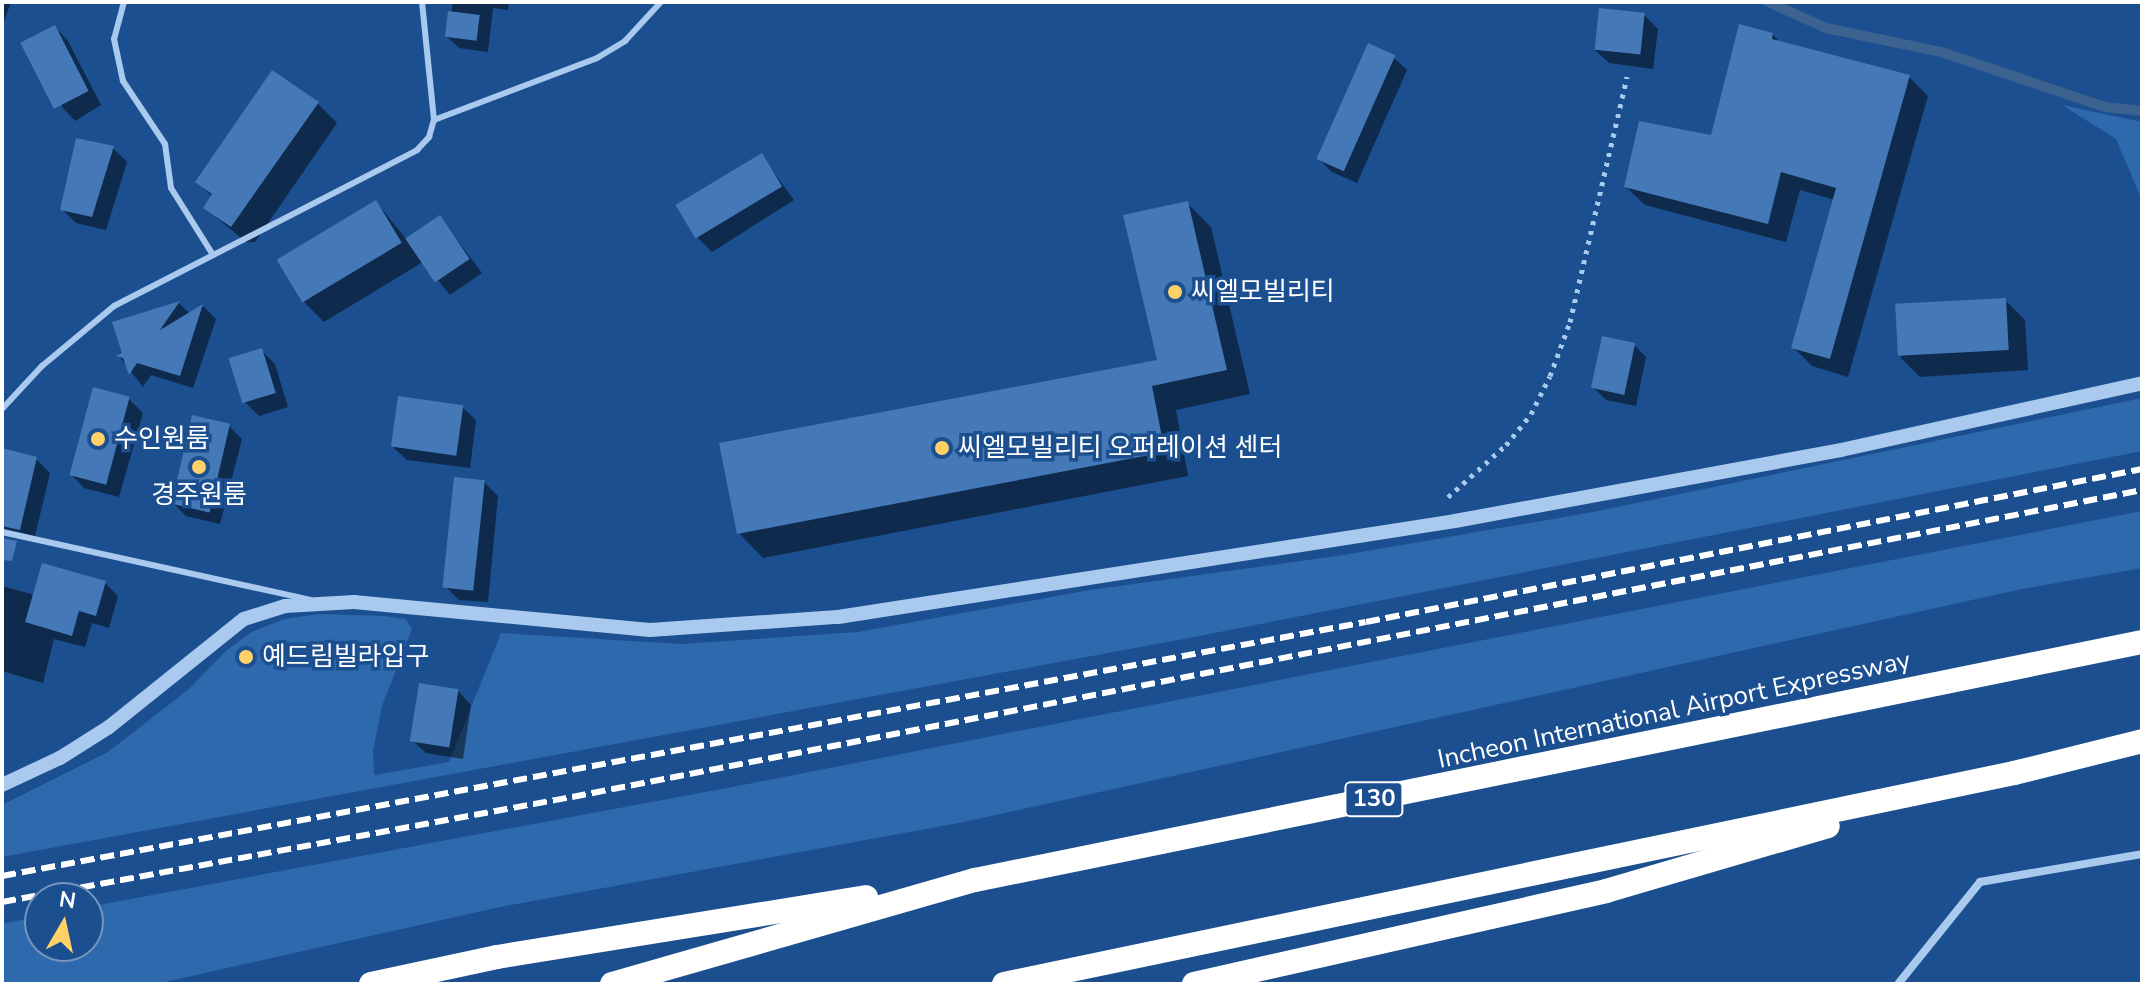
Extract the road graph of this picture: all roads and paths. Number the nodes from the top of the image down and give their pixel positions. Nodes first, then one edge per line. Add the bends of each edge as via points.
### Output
1 (124, 2) edge
2 (422, 2) edge
3 (661, 2) edge
4 (1627, 77) dead end
5 (434, 120) junction
6 (213, 255) junction
7 (2142, 383) edge
8 (2, 409) edge
9 (1436, 524) junction
10 (2, 532) edge
11 (315, 601) junction
12 (2142, 642) edge
13 (2142, 741) edge
14 (2014, 773) junction
15 (2, 785) edge
16 (2142, 854) edge
17 (975, 880) junction
18 (371, 984) edge
19 (612, 984) edge
20 (1004, 984) edge
21 (1194, 984) edge
22 (1898, 984) edge

1 - 6 lane via 114,39 123,81 165,144 171,188
2 - 5 lane
3 - 5 lane via 625,41 597,58
4 - 9 path via 1570,322 1550,376 1531,414 1506,445 1450,492
5 - 6 lane via 429,137 403,159
6 - 8 lane via 103,314
7 - 9 street via 1841,450
9 - 11 street via 1082,577 936,605 694,630
10 - 11 lane
11 - 15 street via 244,619 109,727
12 - 17 highway, Incheon International Airport Expressway / 130
13 - 14 highway
14 - 20 highway
14 - 21 highway via 1606,891
16 - 22 street via 1980,882
17 - 18 highway via 497,957
17 - 19 highway, Incheon International Airport Expressway / 130

